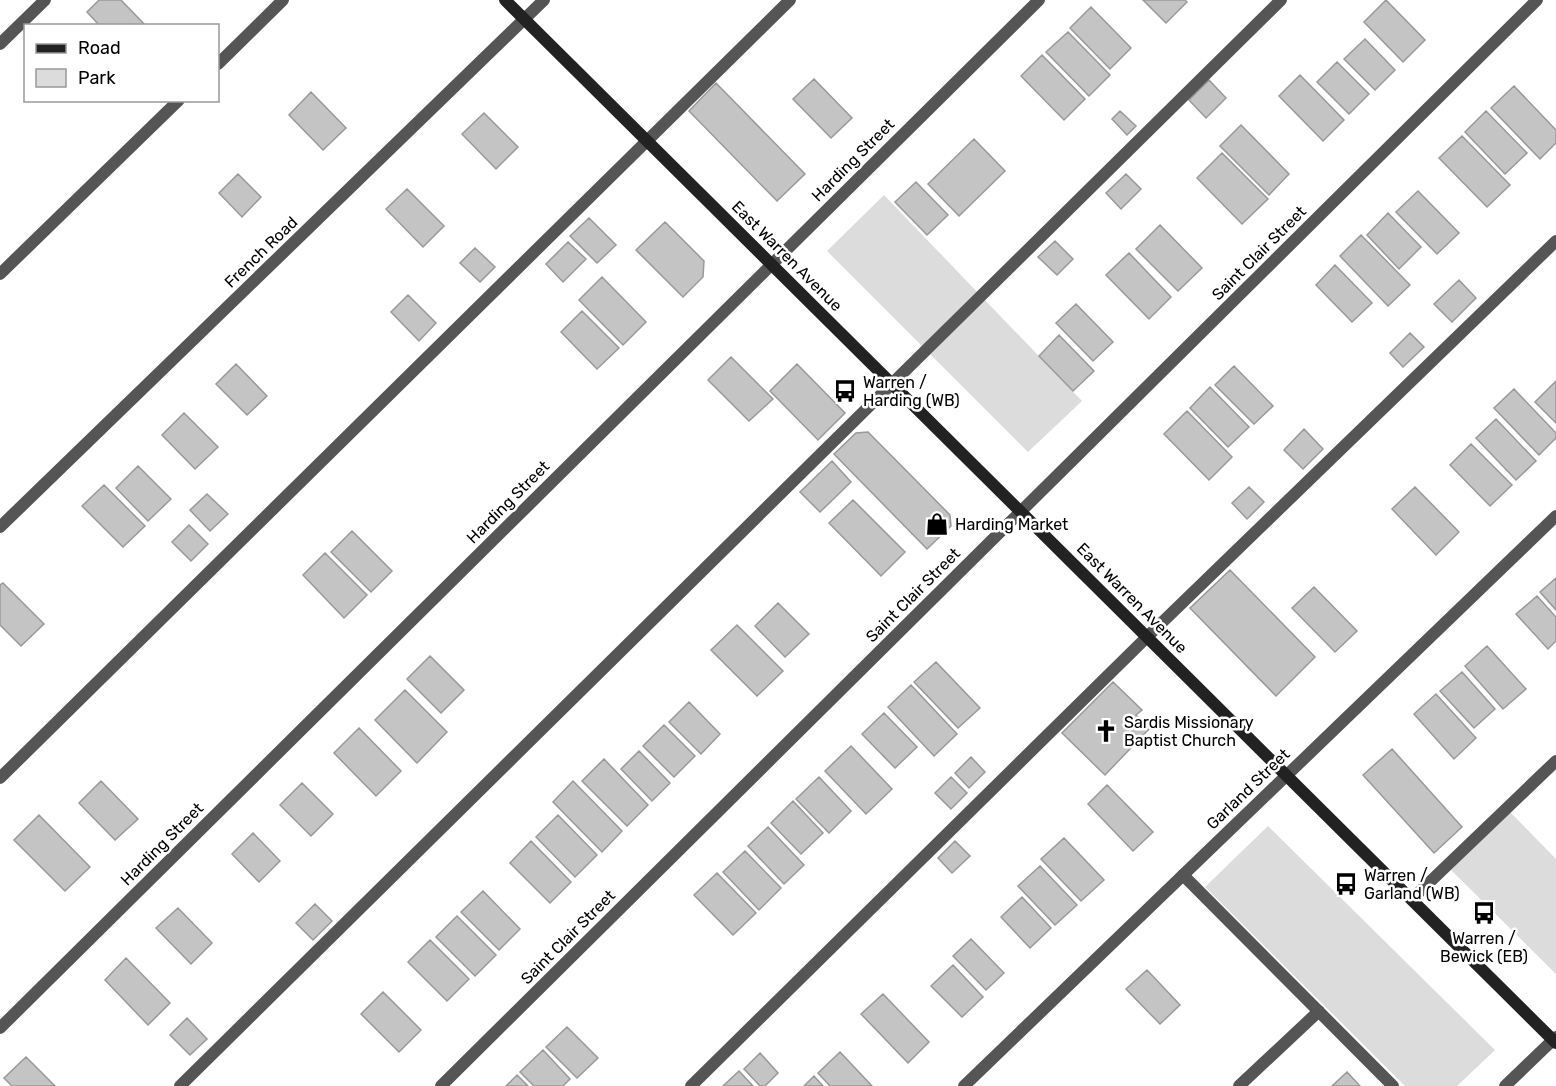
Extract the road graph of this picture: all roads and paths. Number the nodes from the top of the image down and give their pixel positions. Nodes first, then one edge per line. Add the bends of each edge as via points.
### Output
1 (45, 0) edge
2 (283, 0) edge
3 (505, 0) edge
4 (544, 0) edge
5 (790, 0) edge
6 (1039, 0) edge
7 (1281, 0) edge
8 (1537, 0) edge
9 (524, 19) junction
10 (0, 44) edge
11 (219, 62) edge
12 (177, 102) edge
13 (648, 141) junction
14 (1556, 241) edge
15 (772, 264) junction
16 (0, 274) edge
17 (892, 383) junction
18 (1022, 511) junction
19 (1556, 516) edge
20 (0, 527) edge
21 (1148, 636) junction
22 (1556, 761) edge
23 (1287, 775) junction
24 (0, 778) edge
25 (1183, 875) junction
26 (1412, 899) junction
27 (1319, 1011) junction
28 (0, 1028) edge
29 (1555, 1040) edge
30 (180, 1086) edge
31 (441, 1086) edge
32 (691, 1086) edge
33 (964, 1086) edge
34 (1239, 1086) edge
35 (1394, 1086) edge
36 (1505, 1086) edge

1 - 10 street
2 - 11 street
3 - 9 main road, East Warren Avenue
4 - 9 street, French Road
5 - 13 street
6 - 15 street, Harding Street
7 - 17 street
8 - 18 street, Saint Clair Street
9 - 13 main road, East Warren Avenue
9 - 20 street, French Road
12 - 16 street
13 - 15 main road, East Warren Avenue
13 - 24 street
14 - 21 street
15 - 17 main road, East Warren Avenue
15 - 28 street, Harding Street
17 - 18 main road, East Warren Avenue
17 - 30 street
18 - 21 main road, East Warren Avenue
18 - 31 street, Saint Clair Street
19 - 23 street, Garland Street
21 - 23 main road, East Warren Avenue
21 - 32 street
22 - 26 street
23 - 25 street, Garland Street
23 - 26 main road, East Warren Avenue
25 - 27 street
25 - 33 street, Garland Street
26 - 29 main road, East Warren Avenue
27 - 34 street
27 - 35 street
29 - 36 street

